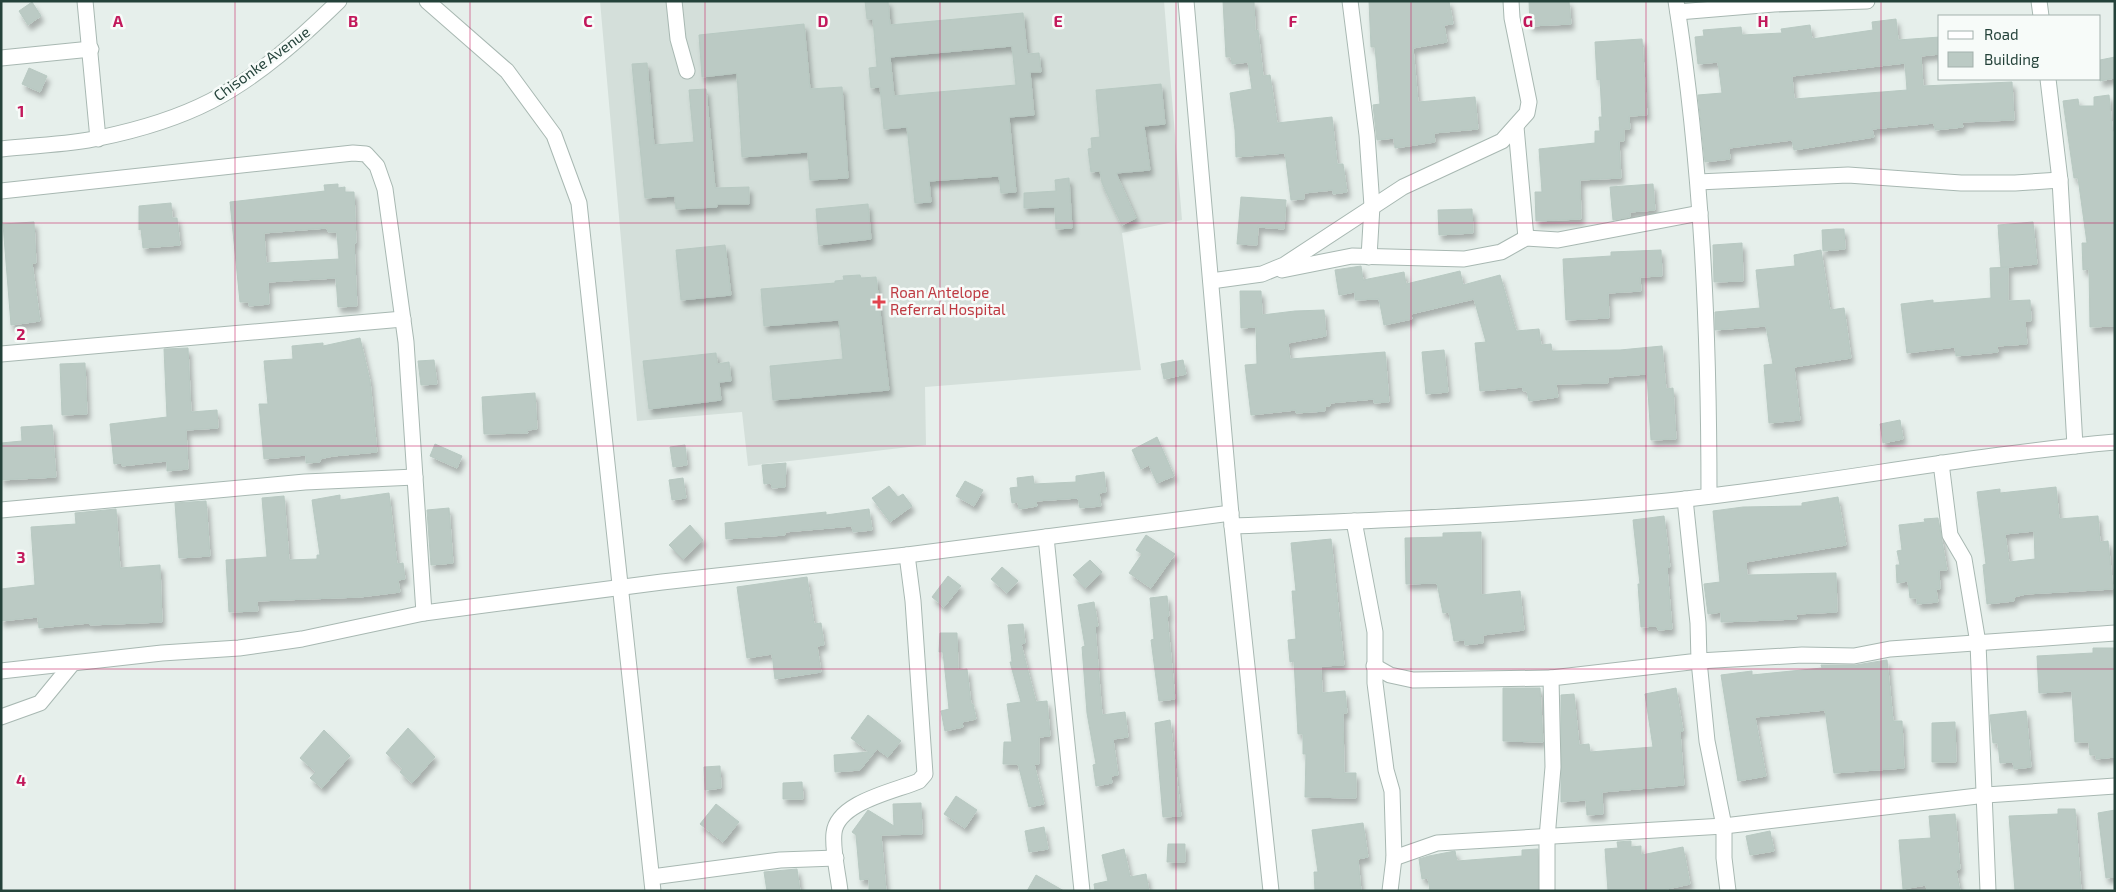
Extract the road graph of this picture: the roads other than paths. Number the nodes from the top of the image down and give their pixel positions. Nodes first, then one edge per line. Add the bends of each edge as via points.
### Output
1 (86, 1) edge
2 (340, 1) edge
3 (427, 1) edge
4 (674, 1) edge
5 (1186, 1) edge
6 (1350, 1) edge
7 (1511, 1) edge
8 (1866, 1) edge
9 (2039, 1) edge
10 (1677, 7) edge
11 (2041, 15) edge
12 (91, 49) junction
13 (1, 58) edge
14 (687, 71) dead end
15 (2048, 80) edge
16 (1516, 128) junction
17 (98, 138) junction
18 (1, 149) edge
19 (2060, 180) junction
20 (1698, 182) junction
21 (1, 191) edge
22 (1372, 206) junction
23 (1700, 214) junction
24 (1526, 238) junction
25 (1369, 257) junction
26 (1262, 274) junction
27 (1211, 281) junction
28 (402, 319) junction
29 (1, 354) edge
30 (2115, 442) edge
31 (2075, 446) junction
32 (1941, 463) junction
33 (414, 478) junction
34 (1709, 496) junction
35 (1685, 499) junction
36 (1, 510) edge
37 (1232, 520) junction
38 (1354, 521) junction
39 (1046, 537) junction
40 (906, 554) junction
41 (622, 587) junction
42 (424, 613) junction
43 (2115, 633) edge
44 (1978, 643) junction
45 (1699, 661) junction
46 (72, 664) junction
47 (1374, 666) junction
48 (1, 671) edge
49 (1551, 678) junction
50 (1, 717) edge
51 (2115, 786) edge
52 (1986, 795) junction
53 (1724, 826) junction
54 (1547, 838) junction
55 (836, 858) junction
56 (1394, 858) junction
57 (652, 884) edge
58 (840, 891) edge
59 (1082, 891) edge
60 (1270, 891) edge
61 (1390, 891) edge
62 (1548, 891) edge
63 (1728, 891) edge
64 (1988, 891) edge

1 - 12 street
2 - 17 street, Chisonke Avenue via 301,38 211,101 163,122
3 - 41 street via 507,70 554,135 579,203
4 - 14 street via 678,39
5 - 27 street
6 - 22 street via 1367,135
7 - 16 street via 1529,102 1527,114
8 - 10 street
9 - 11 street
10 - 20 street
12 - 13 street
12 - 17 street
15 - 19 street
16 - 22 street via 1502,140 1403,187
16 - 24 street
17 - 18 street, Chisonke Avenue
19 - 20 street via 1961,183 1848,175
19 - 31 street
20 - 23 street
21 - 28 street via 366,154 377,166 385,190
22 - 25 street
22 - 26 street via 1304,253
23 - 24 street via 1558,240
23 - 34 street via 1709,385
24 - 25 street via 1501,252 1464,259
25 - 26 street via 1352,256
26 - 27 street
27 - 37 street
28 - 29 street
28 - 33 street
30 - 31 street
31 - 32 street
32 - 34 street
32 - 44 street via 1950,535 1964,559
33 - 36 street via 305,482
33 - 42 street
34 - 35 street
35 - 38 street via 1505,514
35 - 45 street
37 - 38 street
37 - 39 street
37 - 60 street
38 - 47 street via 1375,632
39 - 40 street
39 - 59 street
40 - 41 street
40 - 55 street via 913,601 925,774 912,784 860,802 844,814 834,832
41 - 42 street
41 - 57 street
42 - 46 street via 239,648
43 - 44 street
44 - 45 street via 1890,649 1854,656 1802,655
44 - 52 street
45 - 49 street
45 - 53 street via 1707,741
46 - 48 street
46 - 50 street via 40,704
47 - 49 street via 1390,675 1413,680
47 - 56 street via 1386,770 1392,791
49 - 54 street via 1553,767
51 - 52 street
52 - 53 street
52 - 64 street
53 - 54 street
53 - 63 street
54 - 56 street via 1437,843
54 - 62 street
55 - 57 street via 780,860
55 - 58 street
56 - 61 street

